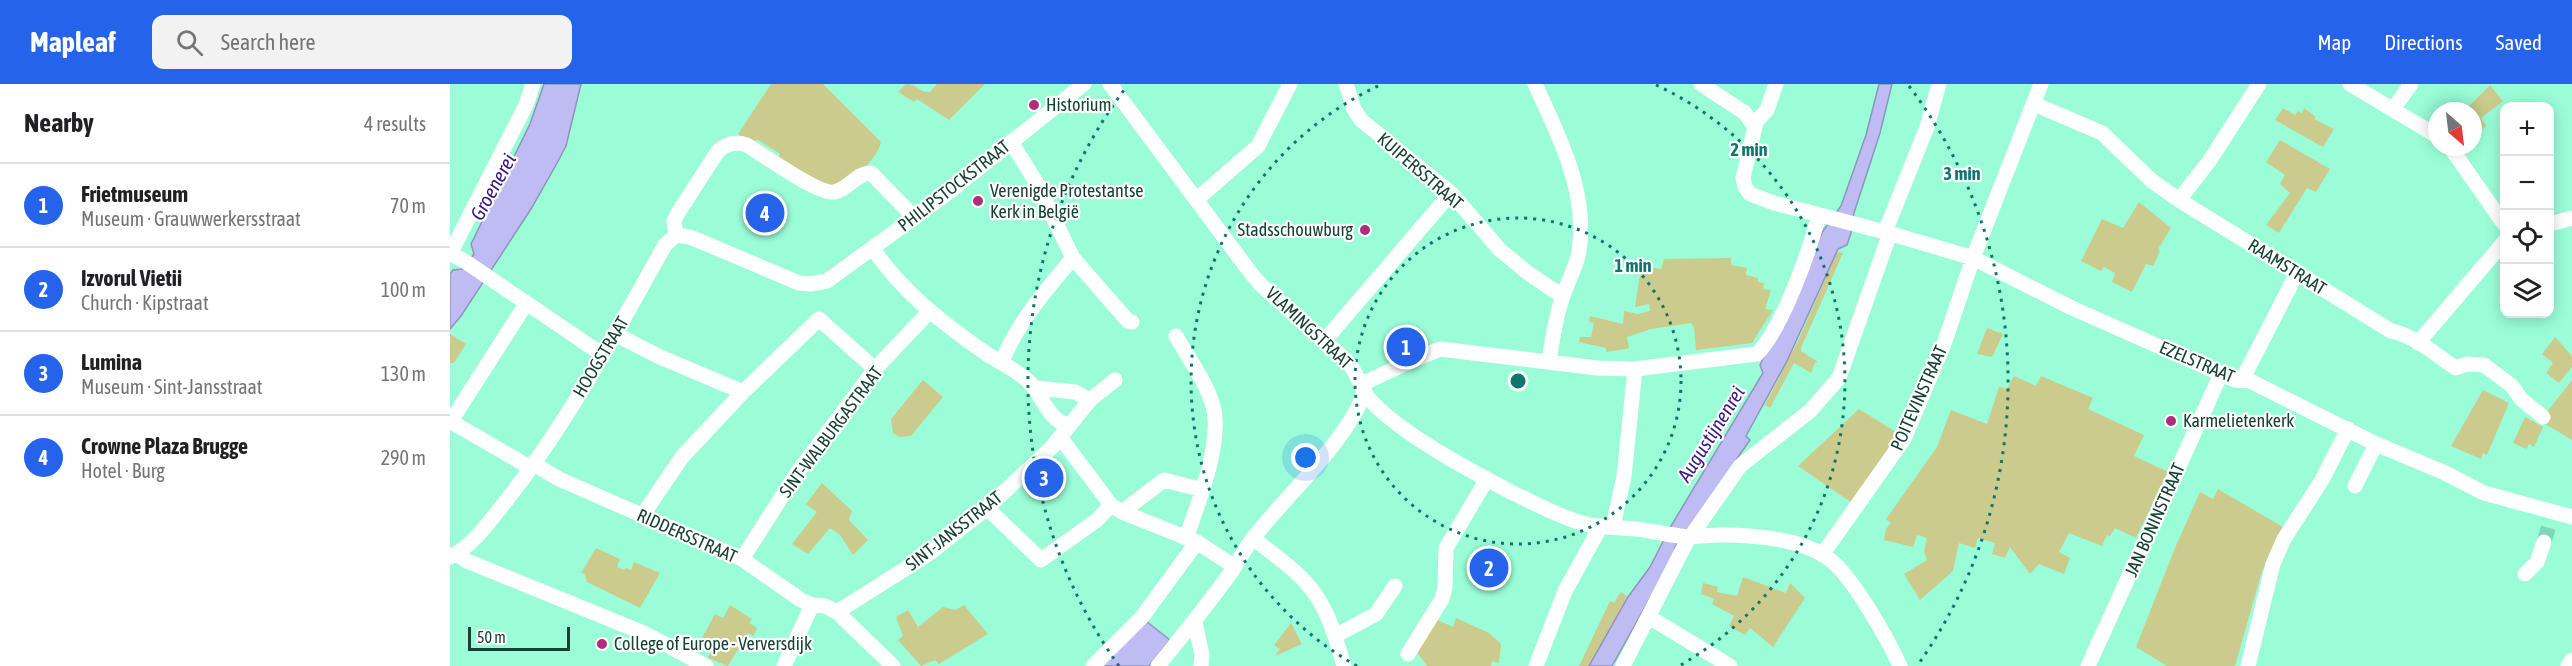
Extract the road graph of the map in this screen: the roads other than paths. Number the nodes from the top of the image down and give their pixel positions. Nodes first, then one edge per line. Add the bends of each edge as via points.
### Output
1 (533, 84) edge
2 (1084, 84) edge
3 (1110, 84) edge
4 (1290, 84) edge
5 (1346, 84) edge
6 (1535, 84) edge
7 (1701, 84) edge
8 (1776, 84) edge
9 (1939, 84) edge
10 (2041, 84) edge
11 (2259, 84) edge
12 (2350, 84) edge
13 (2411, 84) edge
14 (2034, 104) junction
15 (2393, 109) junction
16 (1754, 124) junction
17 (2428, 130) edge
18 (1011, 142) junction
19 (2456, 156) edge
20 (1451, 193) junction
21 (1196, 200) junction
22 (2178, 200) junction
23 (1824, 216) junction
24 (2500, 217) edge
25 (915, 218) junction
26 (2572, 218) edge
27 (2554, 224) edge
28 (1888, 232) junction
29 (676, 235) junction
30 (2500, 248) edge
31 (873, 249) junction
32 (450, 253) edge
33 (1072, 258) junction
34 (1973, 258) junction
35 (2296, 274) junction
36 (1562, 296) junction
37 (526, 304) junction
38 (929, 312) junction
39 (1132, 321) dead end
40 (615, 334) junction
41 (1176, 336) dead end
42 (1325, 340) junction
43 (2418, 343) junction
44 (603, 355) junction
45 (1549, 362) junction
46 (1002, 363) junction
47 (875, 369) junction
48 (1635, 369) junction
49 (2221, 374) junction
50 (1115, 380) dead end
51 (2242, 380) junction
52 (1037, 388) junction
53 (1363, 388) junction
54 (743, 392) junction
55 (1090, 400) junction
56 (2543, 417) dead end
57 (450, 421) edge
58 (2348, 429) junction
59 (1064, 432) junction
60 (2376, 444) junction
61 (532, 466) junction
62 (1487, 479) junction
63 (2355, 486) dead end
64 (1203, 490) junction
65 (987, 508) junction
66 (1117, 508) junction
67 (642, 516) junction
68 (2572, 517) edge
69 (1607, 526) junction
70 (1686, 537) junction
71 (1253, 538) junction
72 (1191, 540) junction
73 (2544, 542) tunnel mouth
74 (453, 555) edge
75 (1822, 555) junction
76 (742, 559) junction
77 (1235, 567) junction
78 (2524, 574) dead end
79 (1395, 586) dead end
80 (812, 606) junction
81 (837, 612) junction
82 (1649, 617) junction
83 (1195, 622) junction
84 (1335, 636) junction
85 (1408, 654) dead end
86 (2572, 660) edge
87 (1202, 661) edge
88 (700, 662) edge
89 (784, 666) edge
90 (893, 666) edge
91 (1094, 666) edge
92 (1158, 666) edge
93 (1344, 666) edge
94 (1536, 666) edge
95 (1623, 666) edge
96 (1730, 666) edge
97 (1900, 666) edge
98 (2088, 666) edge
99 (2248, 666) edge
100 (2568, 666) edge

1 - 32 street
2 - 18 street, PHILIPSTOCKSTRAAT
3 - 21 street, VLAMINGSTRAAT
4 - 21 street via 1258,146
5 - 20 street, KUIPERSSTRAAT via 1361,120
6 - 36 street via 1572,171 1581,216 1575,270
7 - 16 street via 1745,113
8 - 16 street via 1767,110
9 - 28 street
10 - 14 street, POITEVINSTRAAT
11 - 22 street via 2210,160
12 - 15 street
13 - 15 street
14 - 22 street, RAAMSTRAAT via 2102,133
14 - 34 street, POITEVINSTRAAT
15 - 17 street
16 - 23 street, EZELSTRAAT via 1744,187 1765,200
18 - 25 street, PHILIPSTOCKSTRAAT
18 - 33 street via 1036,182
19 - 24 street
20 - 36 street, KUIPERSSTRAAT via 1500,250
20 - 42 street
21 - 42 street, VLAMINGSTRAAT via 1261,285
22 - 35 street, RAAMSTRAAT
23 - 28 street, EZELSTRAAT
23 - 48 street via 1782,313 1757,354
25 - 29 street, HOOGSTRAAT via 868,172 841,190 824,192 741,143 718,150 674,221
25 - 31 street, PHILIPSTOCKSTRAAT
26 - 27 street
28 - 34 street, EZELSTRAAT
28 - 70 street via 1839,378 1810,411 1740,466
29 - 31 street, PHILIPSTOCKSTRAAT via 690,237 799,283 820,283 836,276
29 - 40 street, HOOGSTRAAT via 665,245
30 - 43 street
31 - 38 street
32 - 37 street
33 - 39 street
33 - 46 street via 1039,298
34 - 49 street, EZELSTRAAT via 2072,308
34 - 75 street, POITEVINSTRAAT via 1944,344 1904,439
35 - 43 street, RAAMSTRAAT
35 - 51 street
36 - 45 street
37 - 44 street
37 - 57 street
38 - 46 street
38 - 47 street, SINT-WALBURGASTRAAT
40 - 44 street, HOOGSTRAAT
40 - 54 street
41 - 64 street via 1213,407 1216,426
42 - 53 street, VLAMINGSTRAAT via 1348,362
43 - 56 street, RAAMSTRAAT via 2456,368 2484,365
44 - 61 street, HOOGSTRAAT
45 - 48 street
45 - 53 street via 1440,349
46 - 52 street
47 - 54 street via 819,319
47 - 76 street, SINT-WALBURGASTRAAT via 797,473
48 - 69 street via 1624,477
49 - 51 street, EZELSTRAAT
49 - 98 street, JAN BONINSTRAAT
50 - 55 street, SINT-JANSSTRAAT
51 - 58 street, EZELSTRAAT
52 - 55 street via 1076,392
52 - 59 street
53 - 62 street, VLAMINGSTRAAT via 1379,408 1427,444
53 - 71 street via 1357,410 1325,454
54 - 67 street via 682,457
55 - 59 street, SINT-JANSSTRAAT
57 - 61 street, RIDDERSSTRAAT
58 - 60 street, EZELSTRAAT
58 - 99 street via 2273,564
59 - 65 street, SINT-JANSSTRAAT
59 - 66 street
60 - 63 street
60 - 68 street, EZELSTRAAT via 2484,493 2551,517
61 - 67 street, RIDDERSSTRAAT
61 - 74 street, HOOGSTRAAT via 492,519
62 - 69 street, VLAMINGSTRAAT via 1581,524
62 - 85 street via 1446,548 1442,599
64 - 66 street via 1164,480
64 - 72 street
65 - 66 street via 1041,560
65 - 81 street, SINT-JANSSTRAAT via 927,555
66 - 72 street
67 - 76 street, RIDDERSSTRAAT
69 - 70 street, VLAMINGSTRAAT
69 - 94 street via 1564,591
70 - 75 street, VLAMINGSTRAAT via 1745,536 1802,546
70 - 82 street
71 - 77 street
71 - 84 street via 1317,596
72 - 77 street
72 - 91 street via 1142,617
73 - 78 street via 2536,562
74 - 88 street via 646,634
75 - 97 street via 1849,581
76 - 80 street, RIDDERSSTRAAT
77 - 83 street
79 - 84 street via 1376,614
80 - 81 street, RIDDERSSTRAAT via 825,606
80 - 89 street
81 - 90 street
82 - 95 street
82 - 96 street
83 - 87 street
83 - 92 street
84 - 93 street
86 - 100 street

